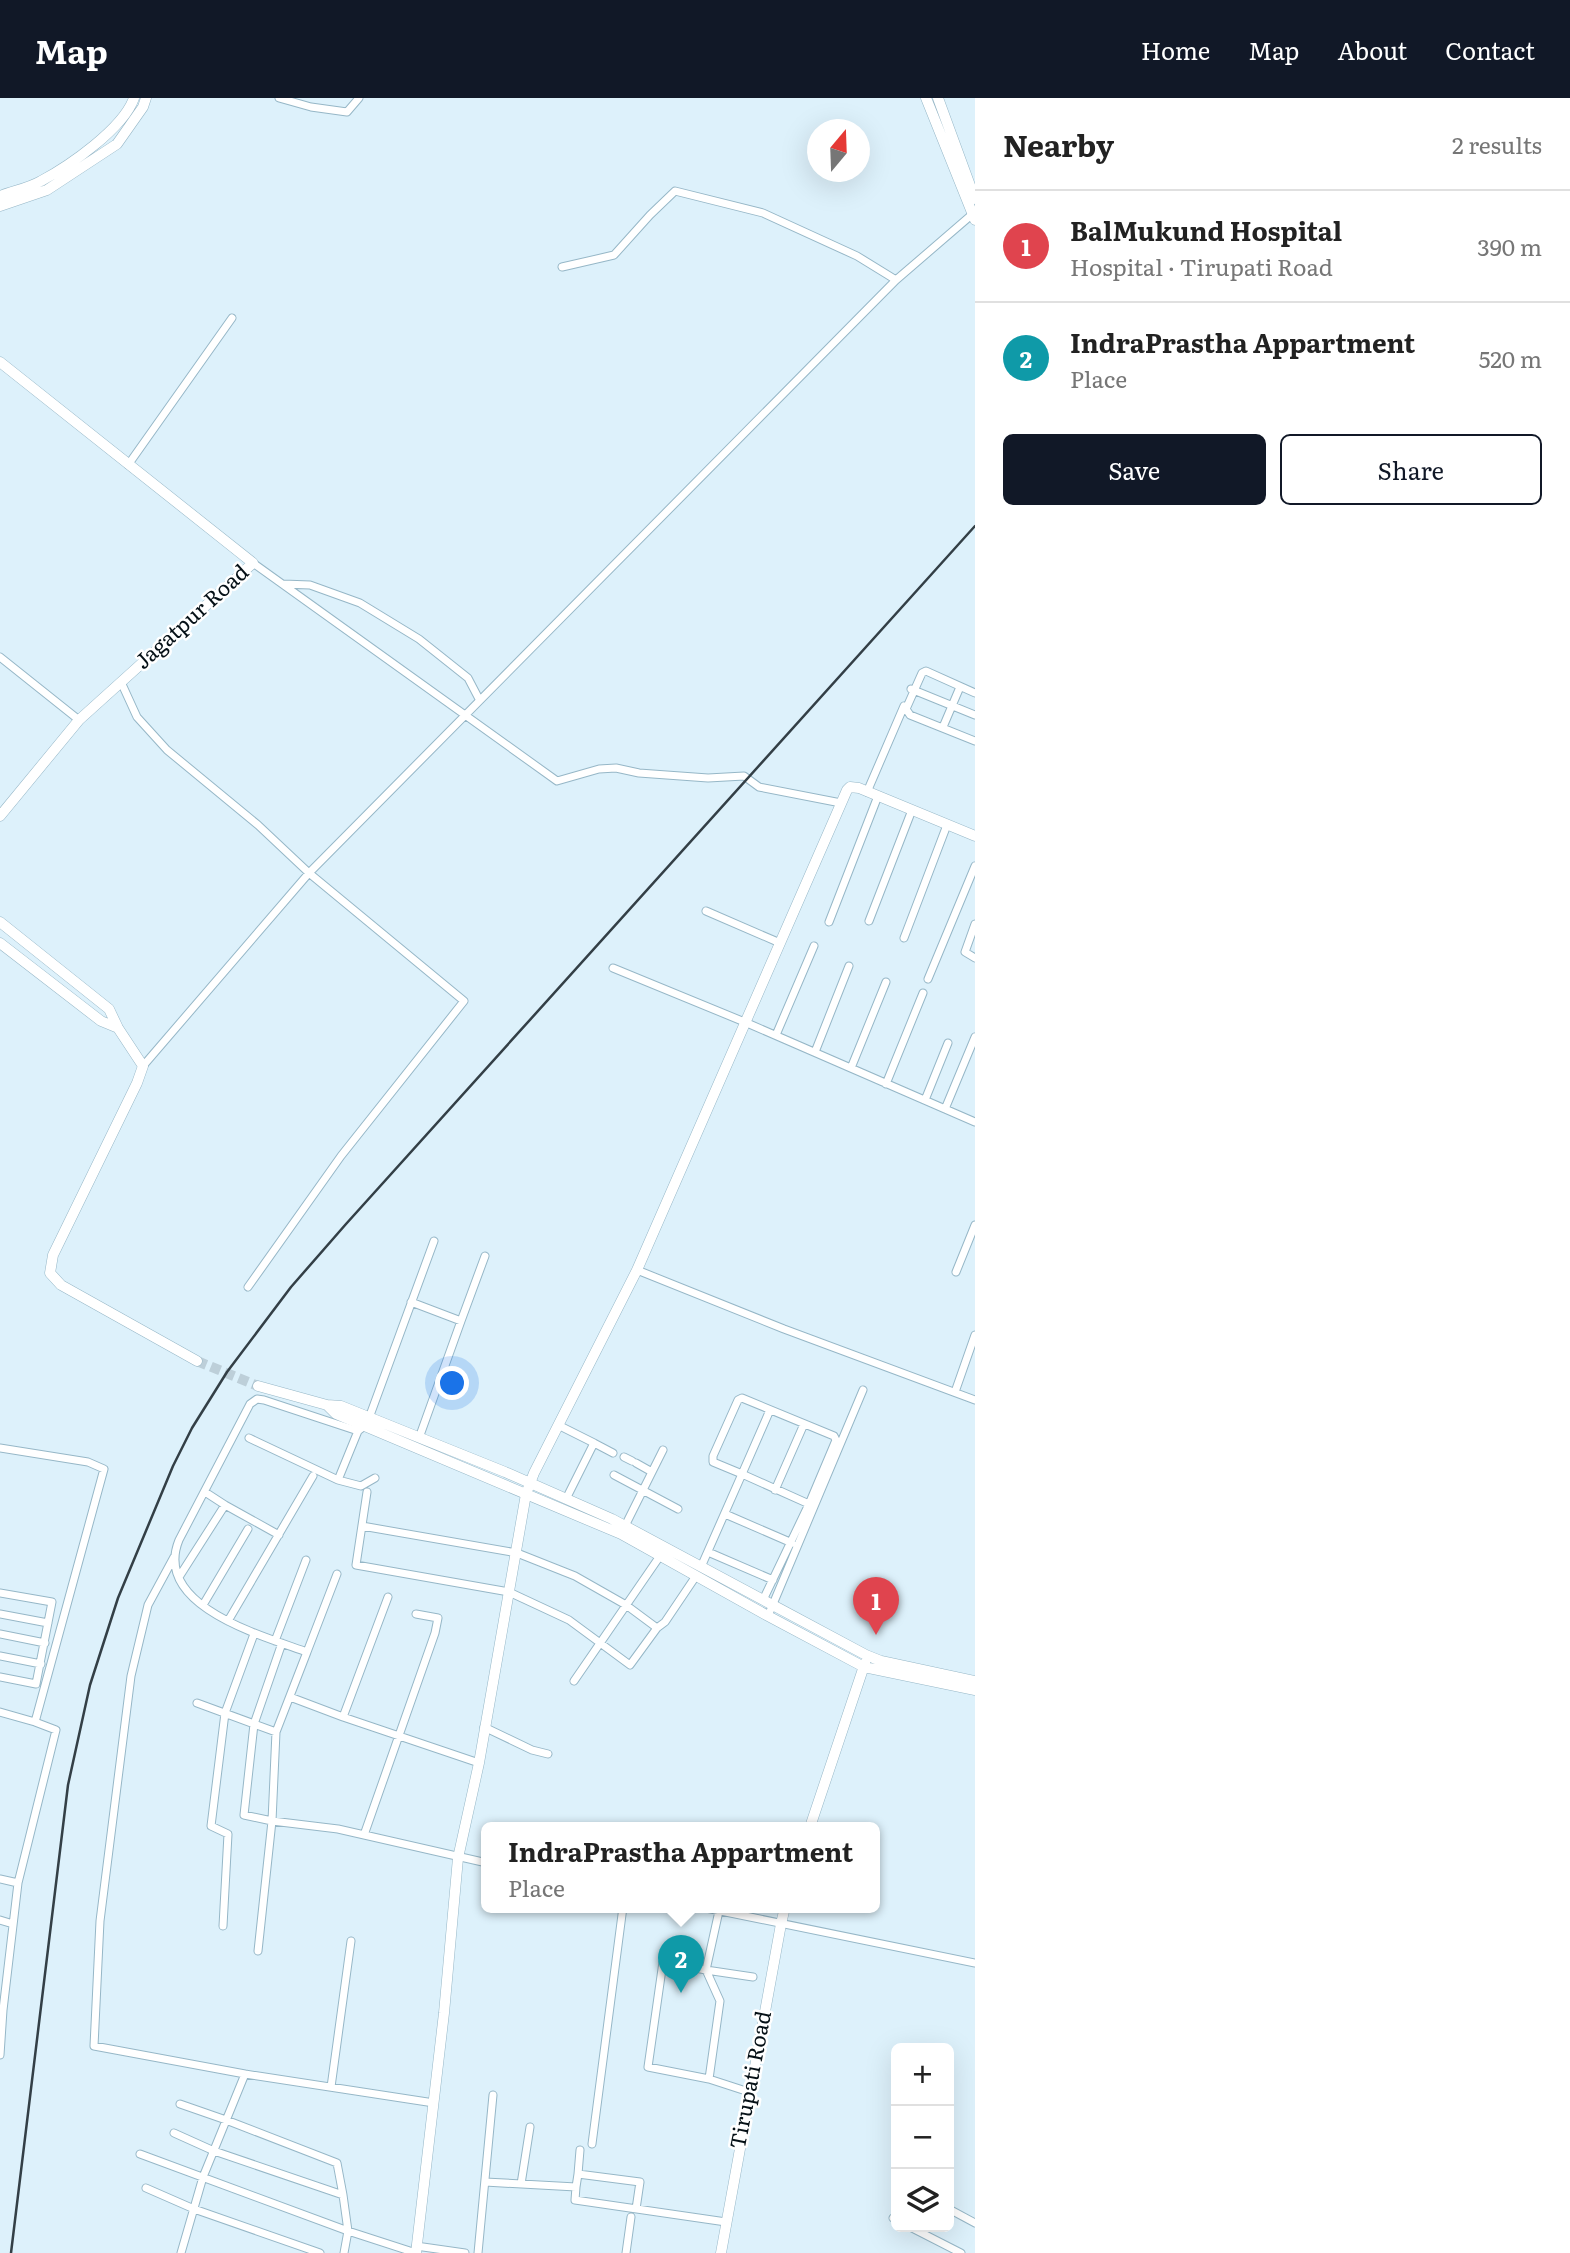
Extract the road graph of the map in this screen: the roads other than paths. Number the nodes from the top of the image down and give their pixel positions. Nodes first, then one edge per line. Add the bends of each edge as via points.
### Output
1 (134, 98) edge
2 (146, 98) edge
3 (279, 98) edge
4 (359, 98) edge
5 (926, 98) edge
6 (938, 98) edge
7 (972, 194) edge
8 (0, 196) edge
9 (0, 206) edge
10 (974, 215) edge
11 (562, 267) dead end
12 (896, 280) junction
13 (232, 318) dead end
14 (0, 362) edge
15 (128, 465) junction
16 (253, 563) junction
17 (283, 583) junction
18 (0, 657) edge
19 (919, 669) dead end
20 (121, 682) junction
21 (960, 687) junction
22 (912, 689) junction
23 (975, 693) edge
24 (479, 699) junction
25 (952, 705) junction
26 (464, 714) junction
27 (975, 715) edge
28 (79, 720) junction
29 (943, 727) junction
30 (975, 741) edge
31 (867, 792) junction
32 (878, 796) junction
33 (841, 803) junction
34 (912, 810) junction
35 (0, 816) edge
36 (947, 825) junction
37 (975, 836) edge
38 (975, 866) edge
39 (309, 873) junction
40 (706, 911) dead end
41 (869, 921) dead end
42 (0, 922) edge
43 (829, 922) dead end
44 (975, 924) edge
45 (904, 938) dead end
46 (0, 943) edge
47 (780, 943) junction
48 (814, 946) dead end
49 (975, 958) edge
50 (54, 965) junction
51 (849, 966) dead end
52 (613, 968) dead end
53 (44, 977) junction
54 (928, 979) dead end
55 (886, 982) dead end
56 (923, 993) dead end
57 (747, 1023) junction
58 (118, 1028) junction
59 (776, 1035) junction
60 (975, 1037) edge
61 (948, 1043) dead end
62 (815, 1052) junction
63 (143, 1066) junction
64 (851, 1068) junction
65 (886, 1084) junction
66 (925, 1100) junction
67 (946, 1109) junction
68 (975, 1122) edge
69 (975, 1225) edge
70 (434, 1241) dead end
71 (485, 1256) dead end
72 (637, 1270) junction
73 (956, 1272) dead end
74 (248, 1287) dead end
75 (411, 1302) junction
76 (461, 1321) junction
77 (975, 1335) edge
78 (197, 1361) tunnel mouth
79 (258, 1386) tunnel mouth
80 (863, 1390) dead end
81 (955, 1392) junction
82 (975, 1400) edge
83 (770, 1410) junction
84 (558, 1424) junction
85 (804, 1424) junction
86 (364, 1425) junction
87 (249, 1438) dead end
88 (419, 1438) junction
89 (594, 1443) junction
90 (0, 1448) edge
91 (663, 1450) dead end
92 (613, 1453) dead end
93 (630, 1461) dead end
94 (652, 1472) junction
95 (742, 1474) junction
96 (614, 1475) dead end
97 (313, 1476) dead end
98 (375, 1478) dead end
99 (338, 1480) junction
100 (530, 1483) junction
101 (643, 1490) junction
102 (775, 1490) junction
103 (205, 1492) junction
104 (367, 1492) dead end
105 (526, 1494) junction
106 (566, 1499) junction
107 (808, 1504) junction
108 (225, 1505) junction
109 (678, 1508) dead end
110 (725, 1514) junction
111 (362, 1526) junction
112 (625, 1526) junction
113 (248, 1530) dead end
114 (279, 1535) junction
115 (792, 1543) junction
116 (709, 1552) junction
117 (517, 1553) junction
118 (660, 1556) junction
119 (174, 1557) junction
120 (306, 1560) dead end
121 (698, 1571) junction
122 (338, 1574) dead end
123 (179, 1577) junction
124 (773, 1580) junction
125 (0, 1592) edge
126 (509, 1592) junction
127 (388, 1597) dead end
128 (768, 1603) junction
129 (203, 1605) junction
130 (626, 1605) junction
131 (0, 1614) edge
132 (416, 1614) dead end
133 (768, 1616) junction
134 (228, 1621) junction
135 (48, 1623) junction
136 (657, 1628) junction
137 (0, 1634) edge
138 (254, 1634) junction
139 (278, 1642) junction
140 (45, 1643) junction
141 (600, 1643) junction
142 (307, 1652) junction
143 (0, 1656) edge
144 (867, 1656) junction
145 (41, 1664) junction
146 (864, 1667) junction
147 (0, 1677) edge
148 (573, 1681) dead end
149 (975, 1681) edge
150 (975, 1690) edge
151 (290, 1697) junction
152 (197, 1703) dead end
153 (0, 1712) edge
154 (225, 1713) junction
155 (343, 1717) junction
156 (35, 1722) junction
157 (254, 1724) junction
158 (484, 1727) junction
159 (276, 1732) junction
160 (400, 1737) junction
161 (548, 1754) dead end
162 (478, 1763) junction
163 (272, 1821) junction
164 (812, 1822) edge
165 (364, 1835) junction
166 (458, 1858) junction
167 (481, 1862) edge
168 (0, 1879) edge
169 (18, 1883) junction
170 (622, 1913) edge
171 (719, 1913) edge
172 (728, 1913) edge
173 (783, 1913) edge
174 (0, 1920) edge
175 (13, 1924) junction
176 (780, 1924) junction
177 (223, 1926) dead end
178 (351, 1941) dead end
179 (258, 1951) dead end
180 (4, 1961) edge
181 (975, 1964) edge
182 (706, 1969) junction
183 (753, 1977) dead end
184 (1, 2019) edge
185 (0, 2055) edge
186 (245, 2074) junction
187 (709, 2079) junction
188 (331, 2087) junction
189 (749, 2092) junction
190 (494, 2095) dead end
191 (433, 2103) junction
192 (180, 2105) dead end
193 (226, 2120) junction
194 (530, 2127) dead end
195 (173, 2133) dead end
196 (592, 2144) dead end
197 (579, 2150) dead end
198 (214, 2151) junction
199 (140, 2154) dead end
200 (578, 2174) junction
201 (203, 2177) junction
202 (485, 2182) junction
203 (521, 2184) junction
204 (576, 2187) junction
205 (146, 2188) dead end
206 (343, 2195) junction
207 (636, 2208) junction
208 (194, 2209) junction
209 (954, 2212) edge
210 (631, 2217) dead end
211 (726, 2222) junction
212 (975, 2223) edge
213 (348, 2231) junction
214 (920, 2232) edge
215 (295, 2249) edge
216 (416, 2251) edge
217 (180, 2253) edge
218 (320, 2253) edge
219 (344, 2253) edge
220 (465, 2253) edge
221 (478, 2253) edge
222 (626, 2253) edge
223 (721, 2253) edge
224 (961, 2253) edge

1 - 8 street via 112,130 82,153 40,181
2 - 9 street via 117,144 47,190
3 - 4 street via 347,111
5 - 7 street
6 - 7 street
7 - 10 street
10 - 12 street
11 - 12 street via 614,255 675,191 763,214 857,256
12 - 24 street
13 - 15 street
14 - 15 street, Jagatpur Road
15 - 16 street, Jagatpur Road
16 - 17 street
16 - 20 street, Jagatpur Road
17 - 24 street via 310,585 360,603 419,639 468,678
17 - 26 street
18 - 28 street
19 - 22 street
20 - 28 street, Jagatpur Road
20 - 39 street via 137,717 167,750
21 - 22 street via 926,671
21 - 23 street
21 - 25 street
22 - 25 street
22 - 29 street via 906,712
22 - 31 street
24 - 26 street
25 - 27 street
25 - 29 street
26 - 33 street via 558,781 599,769 708,778 744,776 760,787
26 - 39 street
28 - 35 street, Jagatpur Road
29 - 30 street
31 - 32 street
31 - 33 street via 850,787
32 - 34 street
32 - 43 street
33 - 47 street
34 - 36 street
34 - 41 street
36 - 37 street
36 - 45 street
38 - 54 street
39 - 63 street
39 - 74 street via 464,1001 341,1156
40 - 47 street
42 - 50 street
44 - 49 street via 965,952
46 - 53 street
47 - 57 street
48 - 59 street
50 - 53 street
50 - 58 street via 108,1009
51 - 62 street
52 - 57 street
53 - 58 street via 101,1021
55 - 64 street
56 - 65 street
57 - 59 street
57 - 72 street
58 - 63 street
59 - 62 street
60 - 67 street
61 - 66 street
62 - 64 street
63 - 78 street via 53,1255 50,1273 61,1285
64 - 65 street
65 - 66 street
66 - 67 street
67 - 68 street
69 - 73 street
70 - 75 street
71 - 76 street
72 - 81 street
72 - 84 street
75 - 76 street
75 - 86 street
76 - 88 street
77 - 81 street
79 - 86 street via 327,1405 336,1414
80 - 128 street
81 - 82 street
83 - 85 street
83 - 95 street
83 - 95 street via 740,1399 713,1457 713,1462
84 - 89 street
84 - 100 street
85 - 102 street
85 - 107 street via 835,1438
86 - 88 street
86 - 99 street
86 - 103 street via 257,1399 245,1411
86 - 105 street
87 - 99 street
88 - 100 street
89 - 92 street
89 - 106 street
90 - 156 street via 88,1462 104,1469
91 - 94 street
93 - 94 street
94 - 101 street
95 - 102 street
95 - 110 street
96 - 101 street
97 - 114 street
98 - 99 street via 361,1486
100 - 105 street
100 - 106 street
101 - 109 street
101 - 112 street
102 - 107 street
103 - 108 street
103 - 119 street
104 - 111 street
105 - 117 street
105 - 118 street via 621,1534
106 - 112 street
107 - 115 street
108 - 114 street
108 - 123 street
110 - 115 street
110 - 116 street
111 - 117 street
111 - 126 street via 356,1565
112 - 121 street
113 - 129 street
114 - 134 street
115 - 124 street
116 - 121 street
116 - 124 street
117 - 126 street
117 - 130 street via 575,1576
118 - 121 street
118 - 130 street
119 - 123 street
119 - 186 street via 148,1605 131,1676 100,1921 93,2046
120 - 139 street
121 - 128 street
121 - 133 street
121 - 136 street
122 - 142 street
123 - 129 street via 187,1593
124 - 128 street
125 - 135 street via 52,1602
126 - 141 street via 569,1619
126 - 158 street
127 - 155 street
128 - 133 street
128 - 144 street
129 - 134 street
130 - 136 street
130 - 141 street
131 - 135 street
132 - 160 street via 438,1618
133 - 146 street
134 - 138 street
135 - 140 street
136 - 141 street via 630,1665
137 - 140 street
138 - 139 street
138 - 154 street
139 - 142 street
139 - 157 street
140 - 145 street
141 - 148 street
142 - 151 street
143 - 145 street
144 - 146 street
144 - 149 street
145 - 147 street via 37,1684
146 - 150 street
146 - 164 street
151 - 155 street
151 - 159 street
152 - 154 street
153 - 156 street
154 - 157 street
154 - 177 street via 211,1826 228,1834
155 - 160 street
156 - 169 street via 56,1730
157 - 159 street
157 - 163 street via 244,1815
158 - 161 street
158 - 162 street
159 - 163 street
160 - 162 street
160 - 165 street
162 - 166 street
163 - 165 street
163 - 179 street
165 - 166 street
166 - 167 street
166 - 191 street
168 - 169 street
169 - 175 street
170 - 196 street
171 - 182 street
172 - 176 street
173 - 176 street, Tirupati Road
174 - 175 street
175 - 180 street
176 - 181 street
176 - 189 street, Tirupati Road
178 - 188 street
180 - 184 street
182 - 183 street
182 - 187 street via 720,2001
182 - 187 street via 663,1962 648,2067
184 - 185 street
186 - 188 street
186 - 193 street
187 - 189 street
188 - 191 street
189 - 211 street, Tirupati Road
190 - 202 street
191 - 216 street
192 - 193 street
193 - 198 street
193 - 206 street via 337,2163
194 - 203 street
195 - 198 street
197 - 200 street
198 - 201 street
198 - 206 street
199 - 201 street
200 - 204 street
200 - 207 street via 640,2182
201 - 208 street
201 - 213 street
202 - 203 street
202 - 221 street
203 - 204 street
204 - 207 street via 575,2200
205 - 208 street
206 - 213 street
207 - 211 street
208 - 215 street
208 - 217 street
209 - 212 street
210 - 222 street
211 - 223 street, Tirupati Road
213 - 216 street
213 - 219 street
214 - 224 street
215 - 218 street
216 - 220 street

